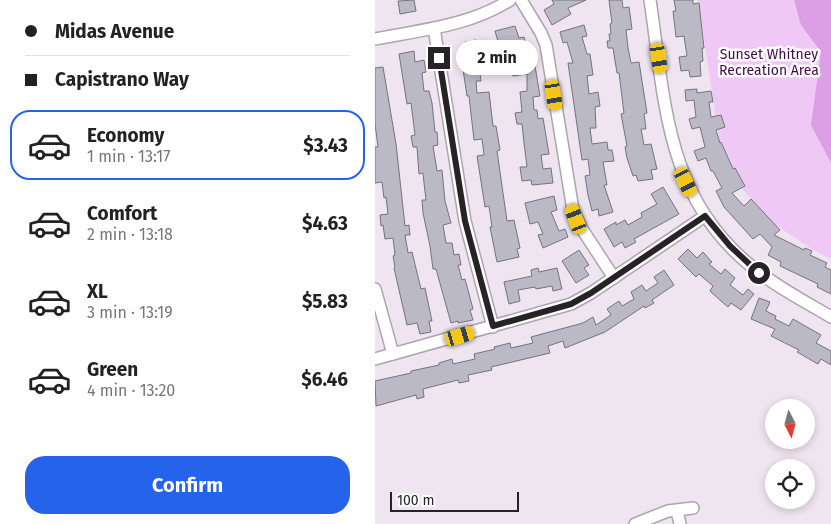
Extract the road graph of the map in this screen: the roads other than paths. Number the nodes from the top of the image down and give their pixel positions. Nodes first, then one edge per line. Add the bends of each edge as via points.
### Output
1 (510, 0) edge
2 (521, 0) edge
3 (650, 0) edge
4 (435, 28) junction
5 (375, 39) edge
6 (705, 216) junction
7 (613, 278) junction
8 (375, 289) edge
9 (831, 317) edge
10 (493, 326) junction
11 (393, 354) junction
12 (375, 359) edge
13 (693, 508) dead end
14 (677, 511) junction
15 (635, 524) edge
16 (680, 524) edge

1 - 4 street via 467,20
2 - 7 street via 546,45 573,210
3 - 6 street via 674,149 686,182
4 - 5 street
4 - 10 street via 465,221
6 - 7 street
6 - 9 street via 754,269
7 - 10 street via 571,304
8 - 11 street
10 - 11 street
11 - 12 street
13 - 14 street
14 - 15 street via 668,511
14 - 16 street

